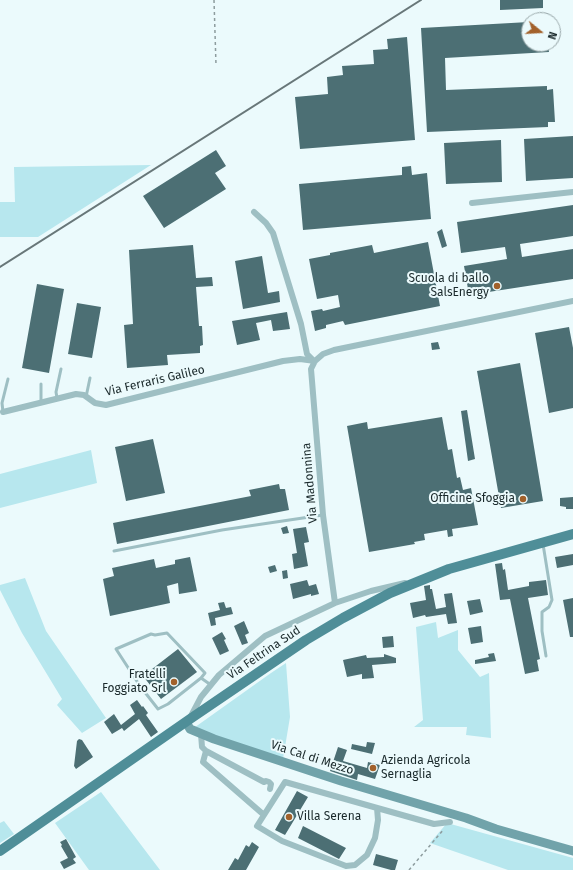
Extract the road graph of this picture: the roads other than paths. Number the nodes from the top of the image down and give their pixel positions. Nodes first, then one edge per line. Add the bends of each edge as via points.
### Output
1 (573, 192) edge
2 (472, 203) dead end
3 (254, 212) dead end
4 (573, 301) edge
5 (315, 361) junction
6 (61, 369) dead end
7 (90, 378) dead end
8 (8, 379) dead end
9 (42, 384) dead end
10 (86, 397) junction
11 (56, 398) junction
12 (41, 402) junction
13 (3, 412) joint
14 (323, 515) junction
15 (573, 534) edge
16 (543, 542) junction
17 (114, 551) dead end
18 (417, 582) junction
19 (335, 603) junction
20 (546, 656) dead end
21 (202, 678) junction
22 (211, 685) junction
23 (188, 720) junction
24 (201, 734) junction
25 (206, 751) junction
26 (279, 792) junction
27 (377, 808) junction
28 (264, 816) junction
29 (450, 822) road end
30 (573, 850) edge
31 (0, 851) edge

1 - 2 street
3 - 5 street via 273,233 301,324 307,354
4 - 5 street via 334,350 323,354
5 - 10 street, Via Ferraris Galileo via 283,361 106,404 95,403
5 - 14 street, Via Madonnina via 311,374
6 - 11 lane
7 - 10 lane
8 - 13 lane via 2,403
9 - 12 lane
10 - 11 street, Via Ferraris Galileo via 76,394
11 - 12 street, Via Ferraris Galileo
12 - 13 street, Via Ferraris Galileo
14 - 17 lane via 222,530
14 - 19 street, Via Madonnina
15 - 16 main road, Via Feltrina Sud
16 - 18 main road, Via Feltrina Sud via 467,564
16 - 20 lane via 552,600 549,607 542,612
18 - 19 street via 376,589
18 - 23 main road, Via Feltrina Sud via 368,604 324,629
19 - 22 street via 265,636 219,675
21 - 21 lane via 204,673 167,633 151,634 116,649 158,709
21 - 22 lane
22 - 23 street
23 - 24 street, Via Cal di Mezzo via 190,729
23 - 31 main road, Via Feltrina Sud
24 - 25 street via 202,747
24 - 30 street, Via Cal di Mezzo via 341,781
25 - 26 street via 264,782 269,782 270,789
25 - 28 street via 203,762
26 - 27 street via 285,782
26 - 28 street
27 - 28 street via 375,838 367,855 355,865 346,866 282,841 257,826
27 - 29 street via 434,824

